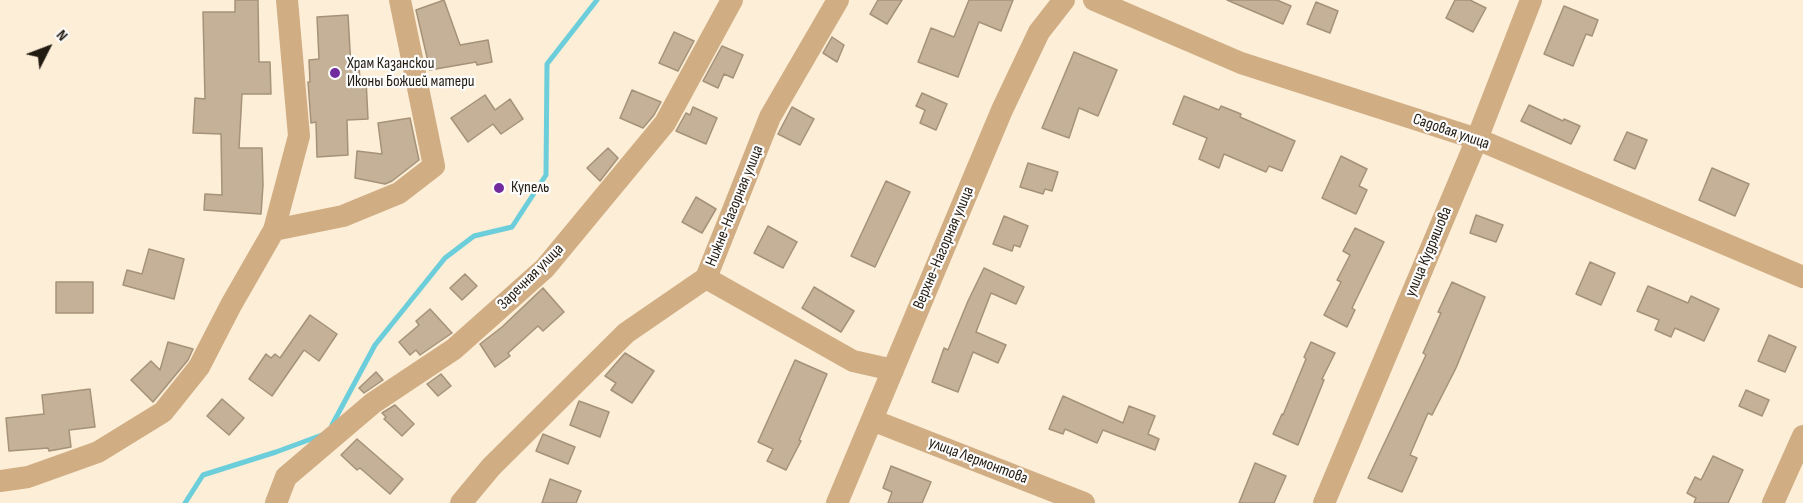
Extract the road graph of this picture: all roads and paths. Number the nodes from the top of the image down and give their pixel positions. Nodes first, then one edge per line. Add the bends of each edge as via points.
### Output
1 (287, 0) edge
2 (400, 0) edge
3 (732, 0) edge
4 (838, 0) edge
5 (1064, 0) edge
6 (1094, 0) edge
7 (1531, 0) edge
8 (1477, 140) junction
9 (274, 230) junction
10 (1803, 276) edge
11 (706, 278) junction
12 (893, 370) junction
13 (872, 420) junction
14 (1803, 436) edge
15 (0, 481) edge
16 (276, 503) edge
17 (461, 503) edge
18 (837, 503) edge
19 (1084, 503) edge
20 (1324, 503) edge
21 (1773, 503) edge

1 - 9 street via 299,136
2 - 9 street via 434,166 399,193 343,216
3 - 16 street, Заречная улица via 665,123 545,268 454,349 373,403 286,477
4 - 11 street, Нижне-Нагорная улица via 770,117
5 - 12 street, Верхне-Нагорная улица via 1039,32 1002,110
6 - 8 street, Садовая улица via 1241,63
7 - 8 street, улица Кудряшова
8 - 10 street, Садовая улица
8 - 20 street, улица Кудряшова
9 - 15 street via 199,367 164,412 98,452 28,477
11 - 12 street via 853,361
11 - 17 street, Нижне-Нагорная улица via 626,333 491,466
12 - 13 street, Верхне-Нагорная улица
13 - 18 street, Верхне-Нагорная улица
13 - 19 street, улица Лермонтова
14 - 21 street

